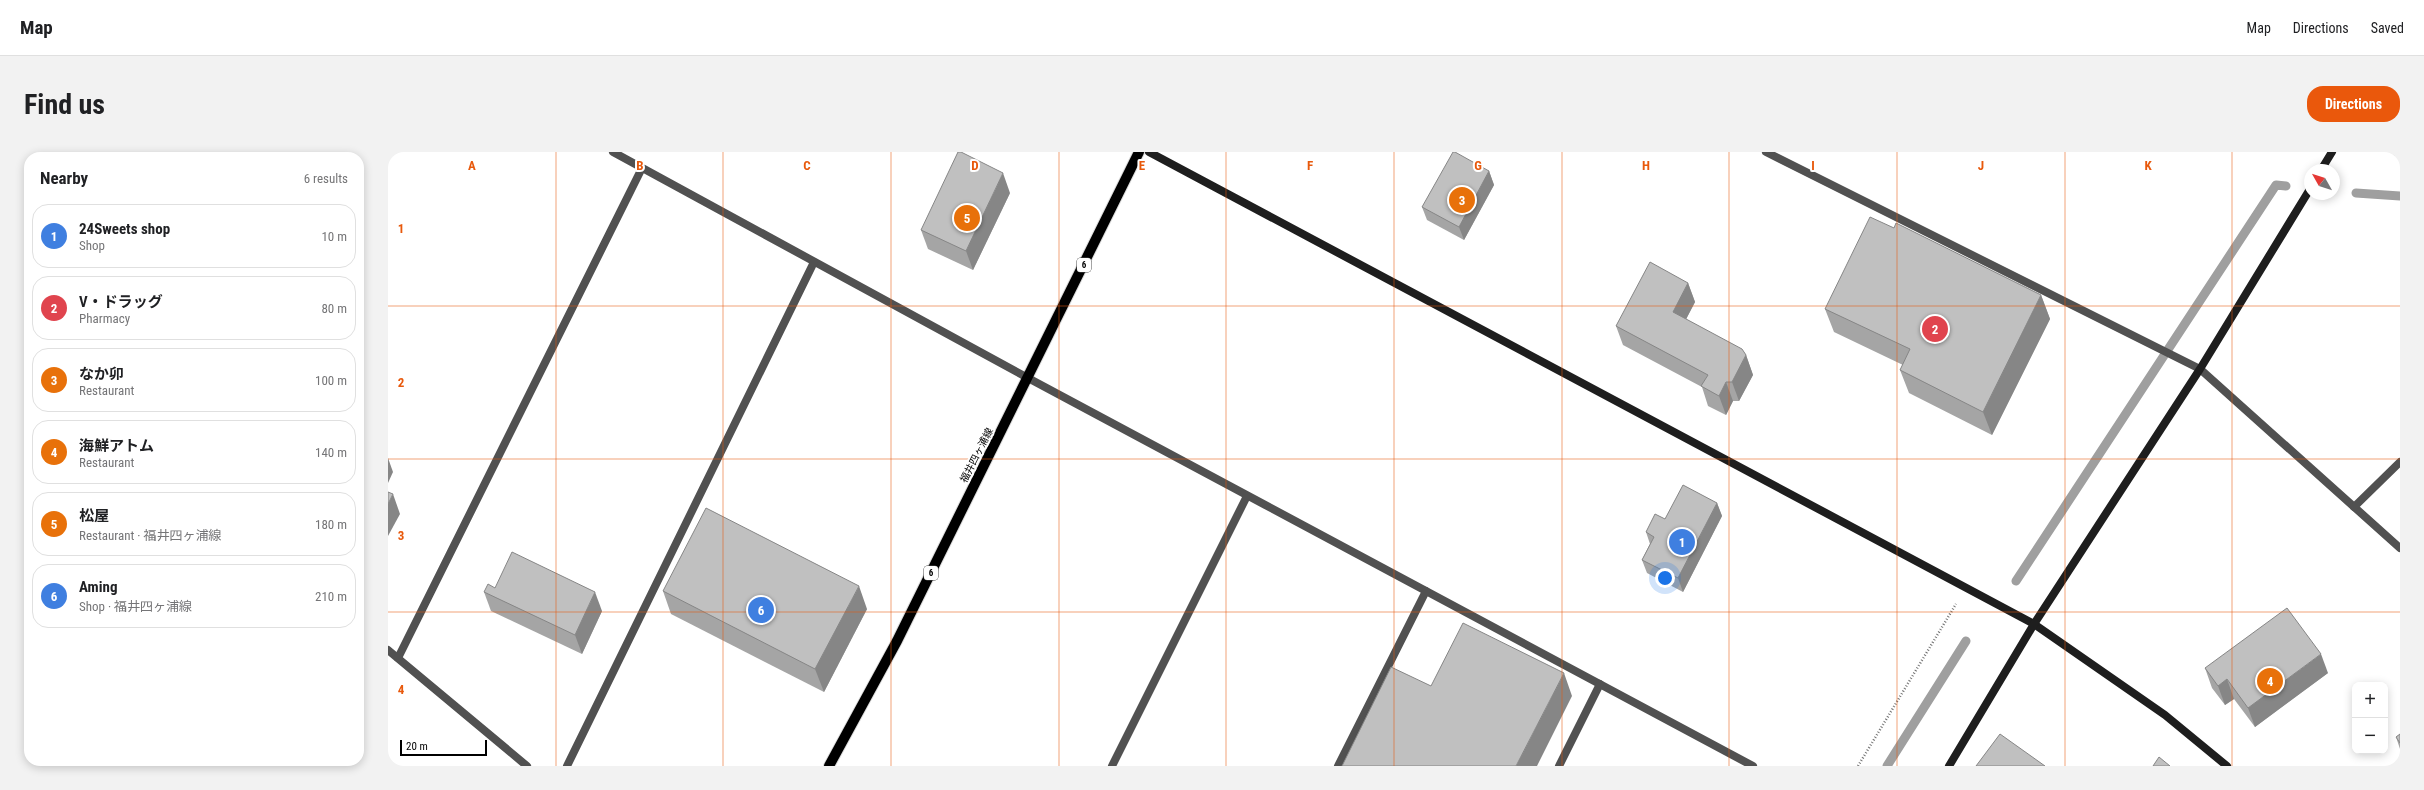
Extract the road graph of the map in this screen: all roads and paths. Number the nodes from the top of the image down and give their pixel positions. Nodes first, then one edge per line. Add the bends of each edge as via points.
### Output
1 (613, 152) edge
2 (1139, 152) edge
3 (1150, 152) edge
4 (1766, 152) edge
5 (2332, 152) edge
6 (2397, 152) edge
7 (2400, 152) edge
8 (2325, 164) edge
9 (642, 168) junction
10 (2304, 199) edge
11 (814, 262) junction
12 (2200, 369) junction
13 (1028, 378) junction
14 (2400, 462) edge
15 (1247, 496) junction
16 (2354, 507) junction
17 (2400, 548) edge
18 (1966, 588) junction
19 (1426, 591) junction
20 (2034, 624) junction
21 (388, 650) edge
22 (398, 658) junction
23 (1600, 684) junction
24 (527, 766) edge
25 (567, 766) edge
26 (829, 766) edge
27 (1112, 766) edge
28 (1338, 766) edge
29 (1559, 766) edge
30 (1753, 766) edge
31 (1858, 766) edge
32 (1949, 766) edge
33 (2227, 766) edge

1 - 9 street
2 - 13 main road, 福井四ヶ浦線 / 6
3 - 18 street
4 - 12 street
5 - 8 street
6 - 7 street
9 - 11 street
9 - 22 street
10 - 12 street
11 - 13 street
11 - 25 street
12 - 16 street
12 - 20 street
13 - 15 street
13 - 26 main road, 福井四ヶ浦線 / 6 via 897,641
14 - 16 street
15 - 19 street
15 - 27 street
16 - 17 street
18 - 20 street
18 - 31 path
19 - 23 street
19 - 28 street
20 - 32 street
20 - 33 street via 2165,715
21 - 22 street
22 - 24 street
23 - 29 street
23 - 30 street

